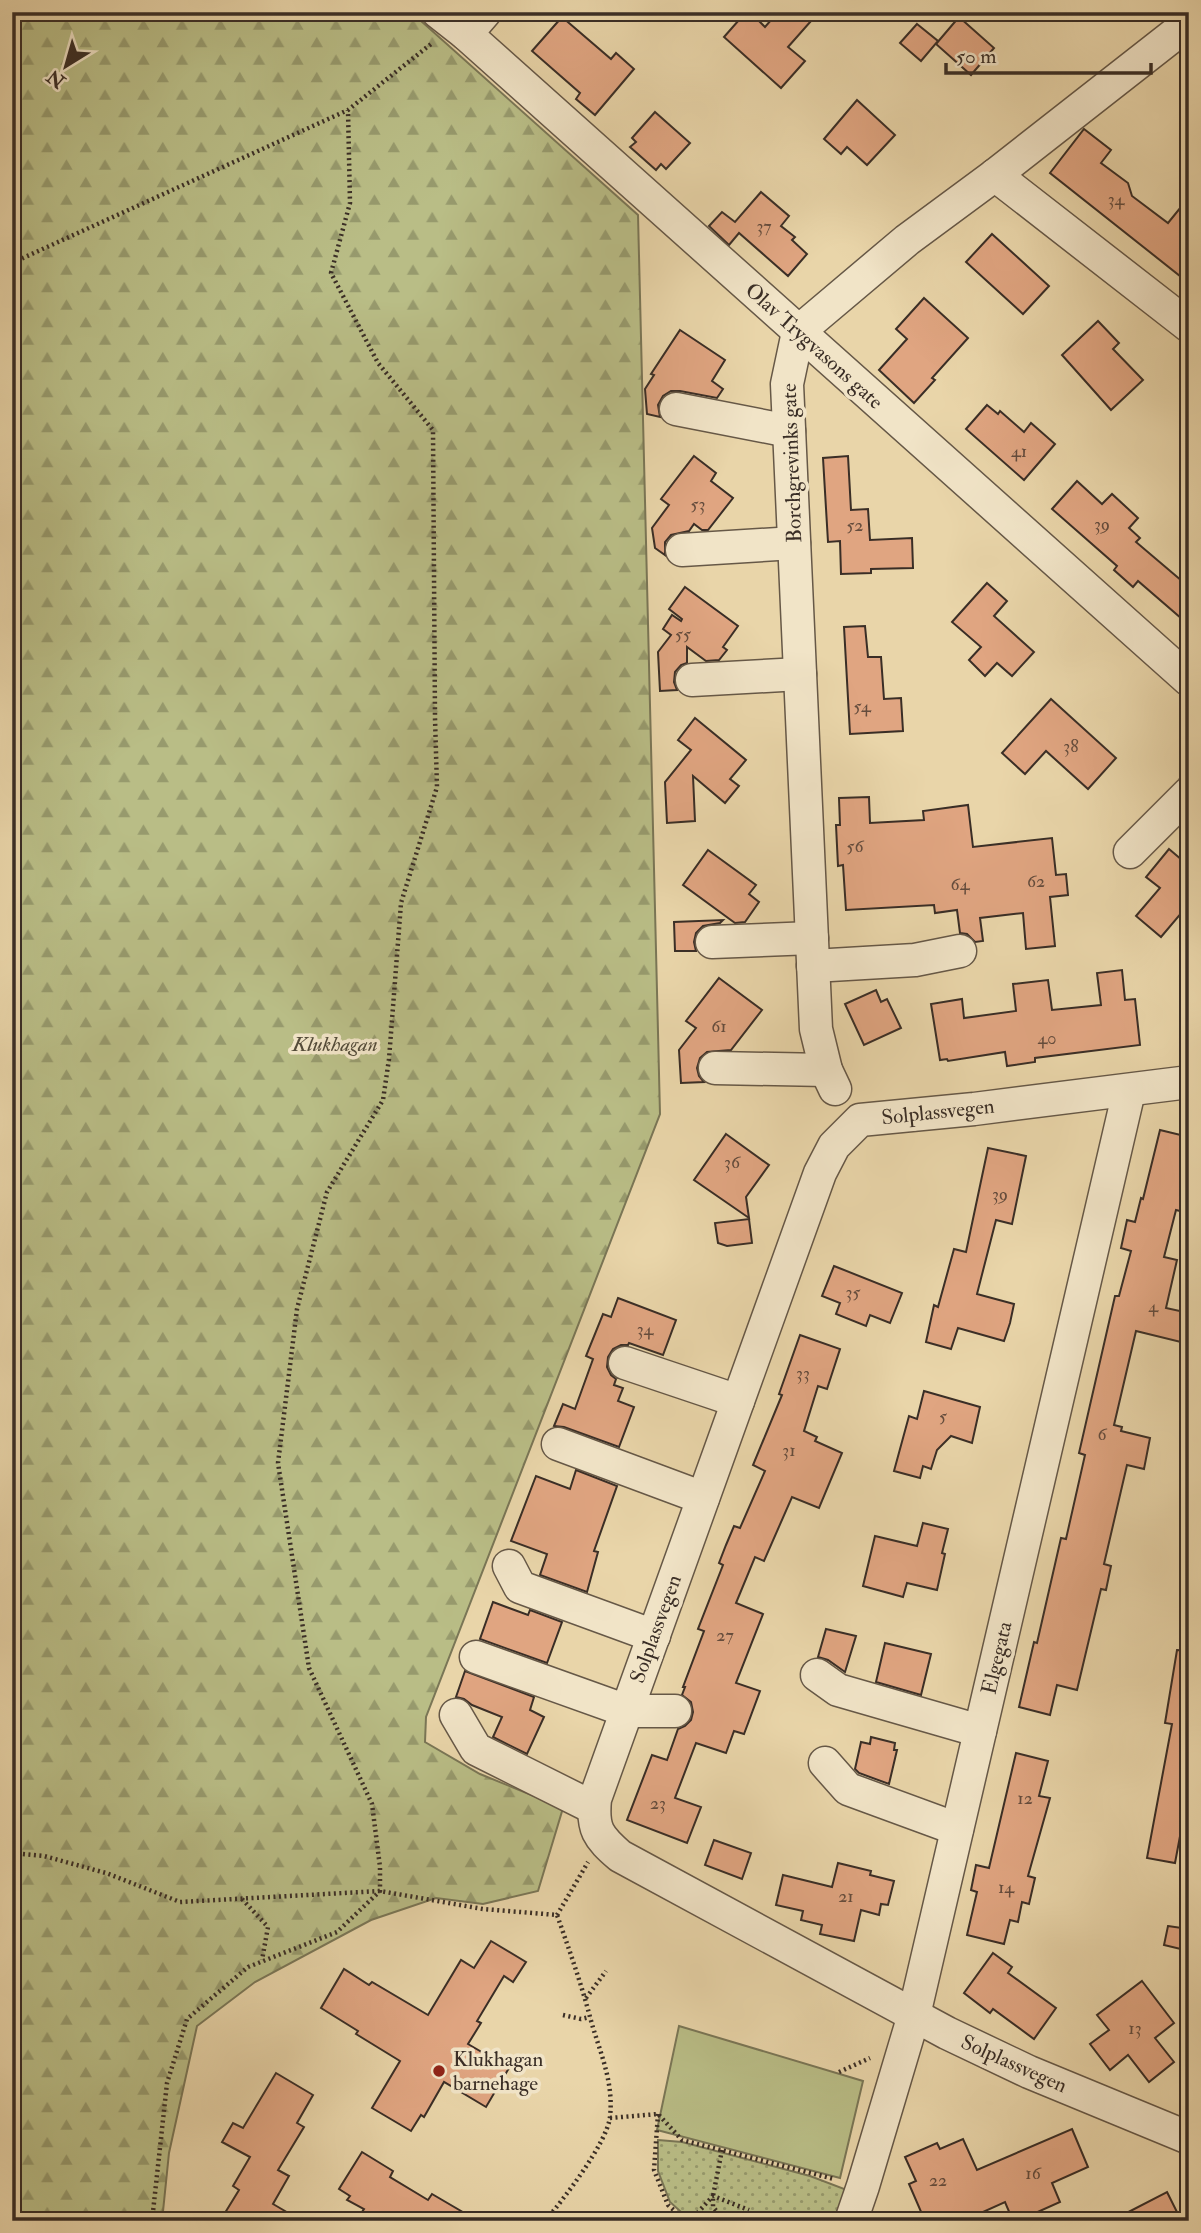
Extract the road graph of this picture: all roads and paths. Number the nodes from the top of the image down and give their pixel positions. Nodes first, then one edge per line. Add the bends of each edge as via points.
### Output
1 (461, 21) edge
2 (1189, 23) edge
3 (348, 110) junction
4 (995, 176) junction
5 (12, 263) edge
6 (1189, 326) edge
7 (798, 332) junction
8 (676, 409) dead end
9 (789, 431) junction
10 (794, 543) junction
11 (682, 550) dead end
12 (800, 674) junction
13 (692, 680) dead end
14 (1189, 680) edge
15 (1189, 793) edge
16 (1130, 852) dead end
17 (712, 942) dead end
18 (960, 950) dead end
19 (812, 952) junction
20 (715, 1068) dead end
21 (1189, 1082) edge
22 (1129, 1091) junction
23 (625, 1363) dead end
24 (738, 1401) junction
25 (558, 1444) dead end
26 (703, 1498) junction
27 (509, 1566) dead end
28 (654, 1636) junction
29 (476, 1657) dead end
30 (817, 1675) dead end
31 (627, 1711) junction
32 (675, 1711) dead end
33 (456, 1715) dead end
34 (980, 1731) junction
35 (825, 1763) dead end
36 (594, 1808) junction
37 (957, 1829) junction
38 (604, 1842) junction
39 (12, 1853) edge
40 (380, 1891) junction
41 (242, 1899) junction
42 (557, 1915) junction
43 (262, 1961) junction
44 (606, 1970) dead end
45 (586, 1998) junction
46 (563, 2015) dead end
47 (914, 2015) junction
48 (590, 2017) junction
49 (658, 2114) junction
50 (610, 2118) junction
51 (1189, 2138) edge
52 (722, 2150) junction
53 (863, 2186) junction
54 (713, 2196) junction
55 (749, 2210) dead end
56 (152, 2221) edge
57 (545, 2221) edge
58 (688, 2221) edge
59 (725, 2221) edge
60 (851, 2221) edge

1 - 3 path
1 - 7 street, Olav Trygvasons gate
2 - 4 street
3 - 5 path
3 - 40 path via 350,203 331,273 378,363 433,430 437,787 401,903 383,1100 327,1192 297,1309 278,1463 309,1668 372,1804
4 - 6 street
4 - 7 street via 907,240
7 - 9 street, Borchgrevinks gate via 787,384
7 - 14 street, Olav Trygvasons gate
8 - 9 street
9 - 10 street, Borchgrevinks gate
10 - 11 street
10 - 12 street, Borchgrevinks gate
12 - 13 street
12 - 19 street, Borchgrevinks gate
15 - 16 street
17 - 19 street
18 - 19 street via 915,960
19 - 20 street, Borchgrevinks gate via 816,1029 830,1079
21 - 22 street, Solplassvegen
22 - 24 street, Solplassvegen via 860,1120 834,1146 820,1173
22 - 34 street, Elgegata
23 - 24 street
24 - 26 street, Solplassvegen
25 - 26 street
26 - 28 street, Solplassvegen
27 - 28 street via 520,1587
28 - 31 street, Solplassvegen
29 - 31 street
30 - 34 street via 838,1690
31 - 32 street
31 - 36 street, Solplassvegen
33 - 36 street via 475,1749
34 - 37 street, Elgegata
35 - 37 street via 848,1789
36 - 38 street via 597,1831
37 - 47 street, Elgegata
38 - 42 path
38 - 47 street, Solplassvegen via 648,1884
39 - 41 path via 44,1856 106,1873 180,1902
40 - 41 path
40 - 42 path via 483,1909
40 - 43 path via 337,1932
41 - 43 path via 268,1927
42 - 45 path
43 - 56 path via 248,1967 187,2019 167,2084
44 - 45 path
45 - 48 path
46 - 48 path via 581,2020
47 - 51 street, Solplassvegen via 1029,2072
47 - 53 street, Elgegata
48 - 50 path via 609,2075
49 - 50 path
49 - 52 path via 682,2140
49 - 58 path via 654,2170 668,2205
50 - 57 path via 601,2142
52 - 53 path
52 - 54 path
53 - 60 street, Elgegata
54 - 55 path
54 - 58 path
54 - 59 path via 713,2207

